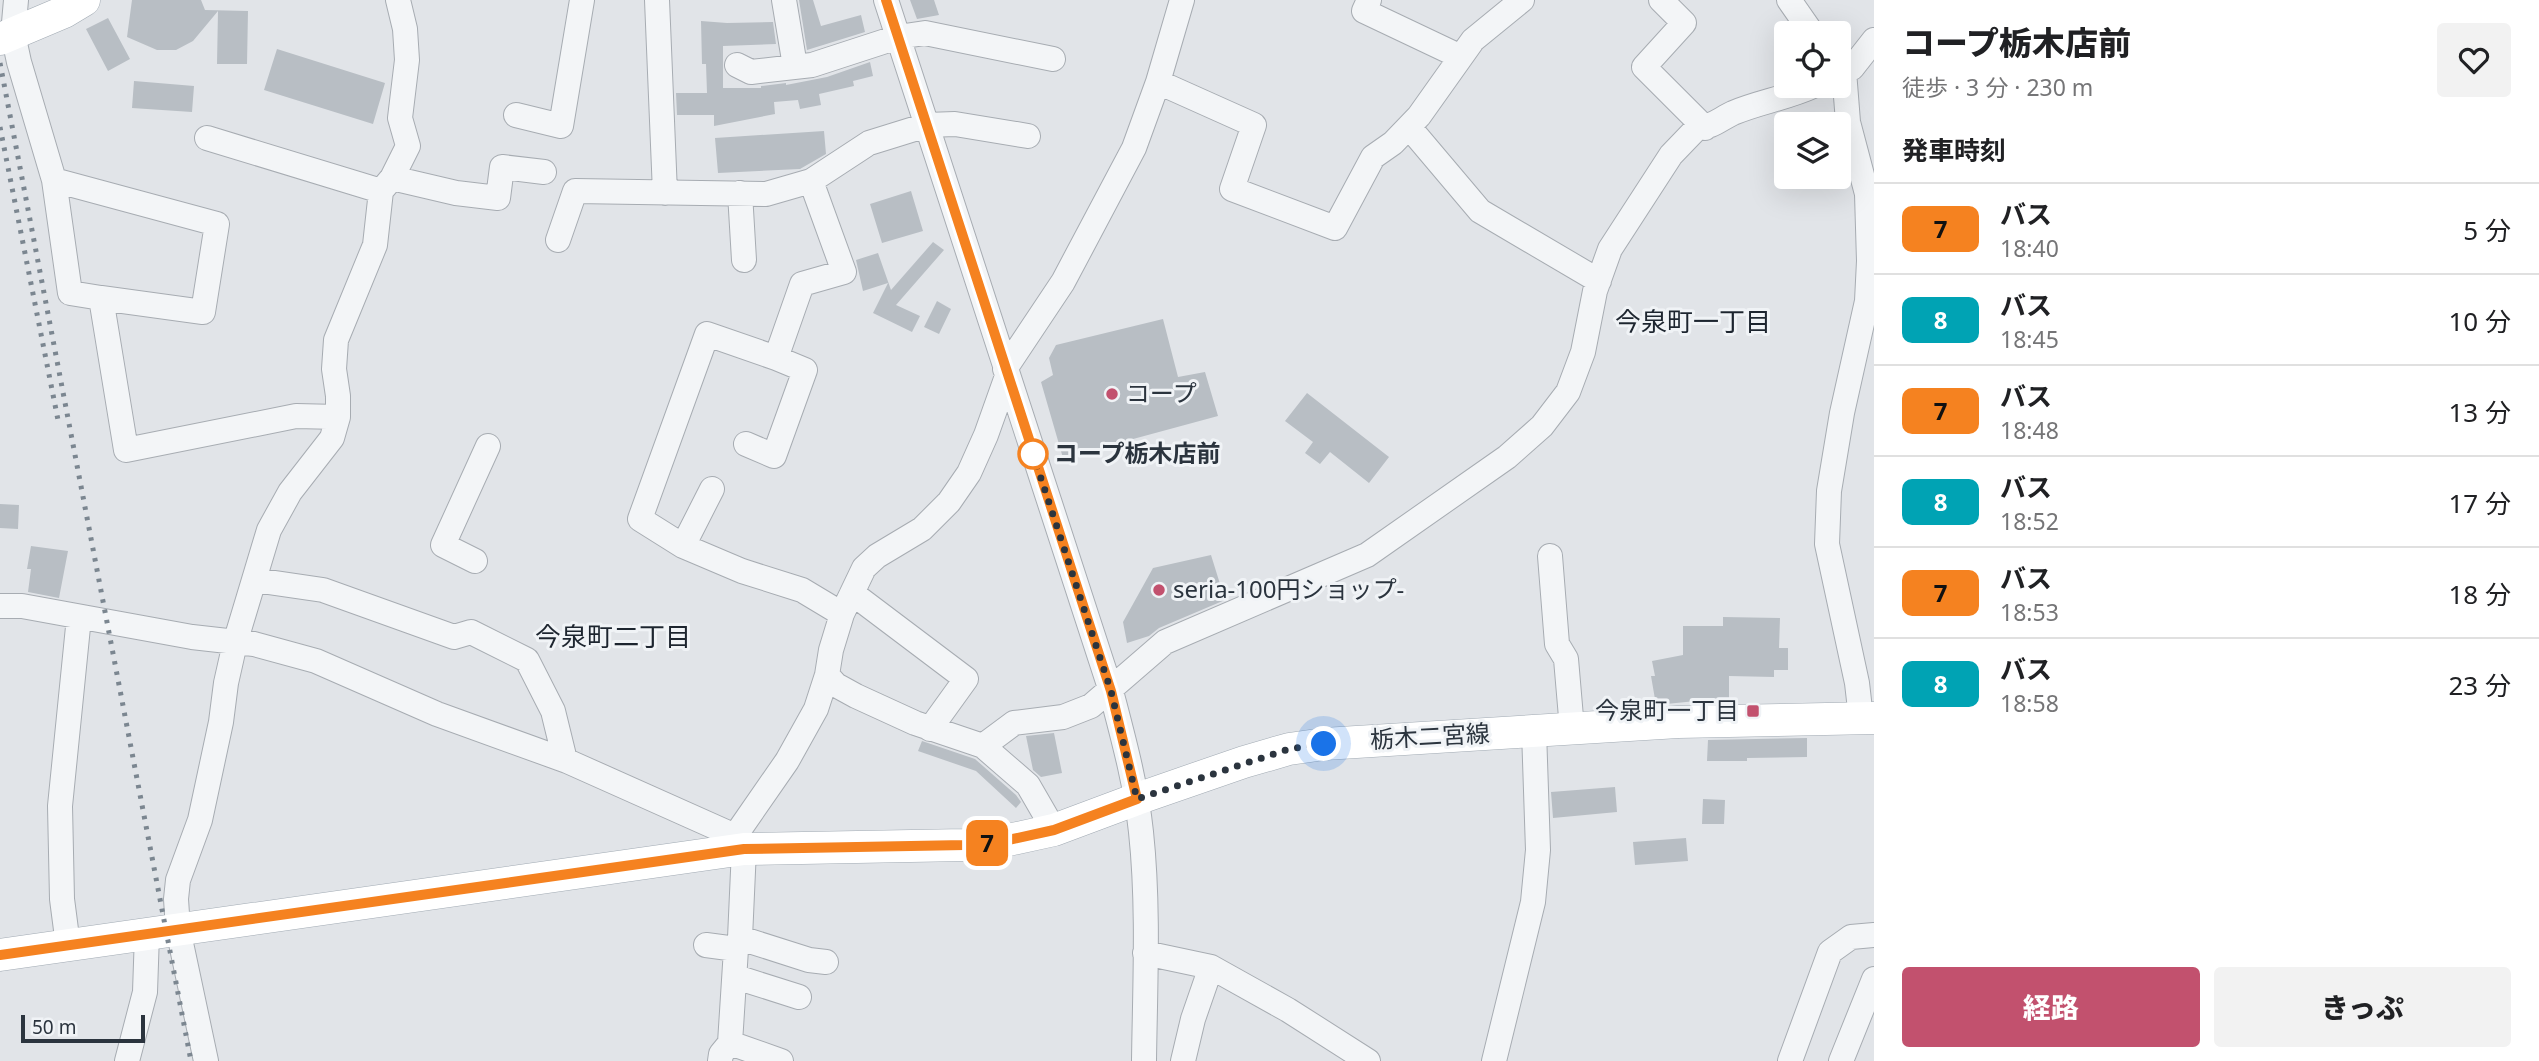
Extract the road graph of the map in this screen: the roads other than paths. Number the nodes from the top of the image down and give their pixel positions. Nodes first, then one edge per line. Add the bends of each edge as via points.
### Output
1 (16, 0) edge
2 (84, 0) edge
3 (398, 0) edge
4 (582, 0) edge
5 (657, 0) edge
6 (785, 0) edge
7 (886, 0) edge
8 (1182, 0) edge
9 (1369, 0) edge
10 (1522, 0) edge
11 (1661, 0) edge
12 (1789, 0) edge
13 (1804, 21) edge
14 (6, 36) edge
15 (898, 37) junction
16 (1874, 40) edge
17 (1461, 57) junction
18 (1053, 59) dead end
19 (737, 65) dead end
20 (795, 66) junction
21 (1851, 68) edge
22 (1158, 82) junction
23 (1783, 98) edge
24 (1845, 98) edge
25 (516, 115) dead end
26 (927, 125) junction
27 (1409, 127) junction
28 (1705, 128) junction
29 (1028, 136) dead end
30 (207, 138) dead end
31 (544, 172) dead end
32 (54, 180) junction
33 (811, 181) junction
34 (387, 185) junction
35 (665, 193) junction
36 (740, 193) junction
37 (558, 240) dead end
38 (744, 260) dead end
39 (1599, 281) junction
40 (101, 298) junction
41 (776, 358) junction
42 (1006, 373) junction
43 (338, 417) junction
44 (746, 444) dead end
45 (488, 446) dead end
46 (712, 489) dead end
47 (683, 545) junction
48 (1550, 556) dead end
49 (475, 561) dead end
50 (255, 580) junction
51 (847, 603) junction
52 (0, 606) edge
53 (79, 617) junction
54 (235, 643) junction
55 (827, 675) junction
56 (1111, 691) junction
57 (1868, 718) edge
58 (930, 729) junction
59 (1572, 729) junction
60 (1534, 731) junction
61 (983, 746) junction
62 (565, 760) junction
63 (1137, 799) junction
64 (1054, 830) junction
65 (740, 843) junction
66 (178, 929) junction
67 (147, 934) junction
68 (1874, 935) edge
69 (738, 944) junction
70 (68, 945) junction
71 (706, 945) dead end
72 (1145, 953) junction
73 (0, 955) edge
74 (826, 962) dead end
75 (1211, 967) junction
76 (736, 978) junction
77 (1874, 979) edge
78 (799, 997) dead end
79 (725, 1052) edge
80 (127, 1061) edge
81 (206, 1061) edge
82 (781, 1061) edge
83 (1143, 1061) edge
84 (1183, 1061) edge
85 (1368, 1061) edge
86 (1494, 1061) edge
87 (1790, 1061) edge
88 (1841, 1061) edge

1 - 14 street
2 - 14 main road
3 - 34 street via 407,60 400,118 408,146
4 - 25 street via 561,126
5 - 35 street
6 - 20 street
7 - 15 street
8 - 22 street
9 - 17 street via 1364,11
10 - 17 street via 1473,40
11 - 28 street via 1684,23 1644,67
12 - 13 street
14 - 32 street via 19,62
15 - 18 street via 925,33
15 - 20 street via 812,65
15 - 26 street
16 - 21 street
17 - 27 street
19 - 20 street via 751,72
22 - 27 street via 1254,125 1232,189 1335,228 1373,157
22 - 42 street via 1134,148 1063,282
23 - 28 street
24 - 57 street via 1867,194 1869,261 1867,301 1829,491 1828,544
26 - 29 street via 955,124
26 - 33 street via 869,143
26 - 42 street
27 - 39 street via 1480,211
28 - 39 street via 1697,128 1671,155 1610,249
30 - 34 street
31 - 34 street via 502,167 498,198
32 - 40 street via 70,293
32 - 40 street via 217,224 203,312
33 - 36 street via 766,194
33 - 41 street via 844,272 802,284
34 - 43 street via 375,246 336,340
35 - 36 street
35 - 37 street via 575,191
36 - 38 street
39 - 56 street via 1583,352 1568,392 1542,426 1507,457 1367,555 1165,642
40 - 43 street via 126,450 296,416
41 - 44 street via 804,370 774,456
41 - 47 street via 707,334 640,519
42 - 51 street via 986,435 949,502 922,529 864,568
42 - 56 street
43 - 50 street via 332,438 290,492 269,530
45 - 49 street via 443,545
46 - 47 street
47 - 51 street via 742,571
48 - 59 street via 1557,644 1566,659
50 - 54 street
50 - 62 street via 323,590 454,637 471,632 527,660 553,710
51 - 55 street
51 - 58 street via 966,679
52 - 53 street
53 - 54 street
53 - 70 street via 60,806
54 - 62 street via 316,661 437,714
54 - 66 street via 200,820 178,880
55 - 58 street via 856,696
55 - 65 street via 816,709
56 - 61 street via 1075,714 1014,723
56 - 63 street
57 - 59 main road, 栃木二宮線
58 - 61 street
59 - 60 main road, 栃木二宮線
60 - 63 main road, 栃木二宮線 via 1289,749
60 - 86 street via 1538,850 1534,902
61 - 64 street via 1028,785
62 - 65 street
63 - 64 main road, 栃木二宮線
63 - 72 street
64 - 65 main road, 栃木二宮線 via 965,845
65 - 66 main road, 栃木二宮線
65 - 69 street
66 - 67 main road, 栃木二宮線
66 - 81 street
67 - 70 main road, 栃木二宮線
67 - 80 street via 145,992
68 - 87 street via 1852,937 1830,952
69 - 71 street
69 - 74 street
69 - 76 street
70 - 73 main road, 栃木二宮線
72 - 75 street
72 - 83 street
75 - 84 street
75 - 85 street
76 - 78 street
76 - 79 street
77 - 88 street
79 - 82 street

